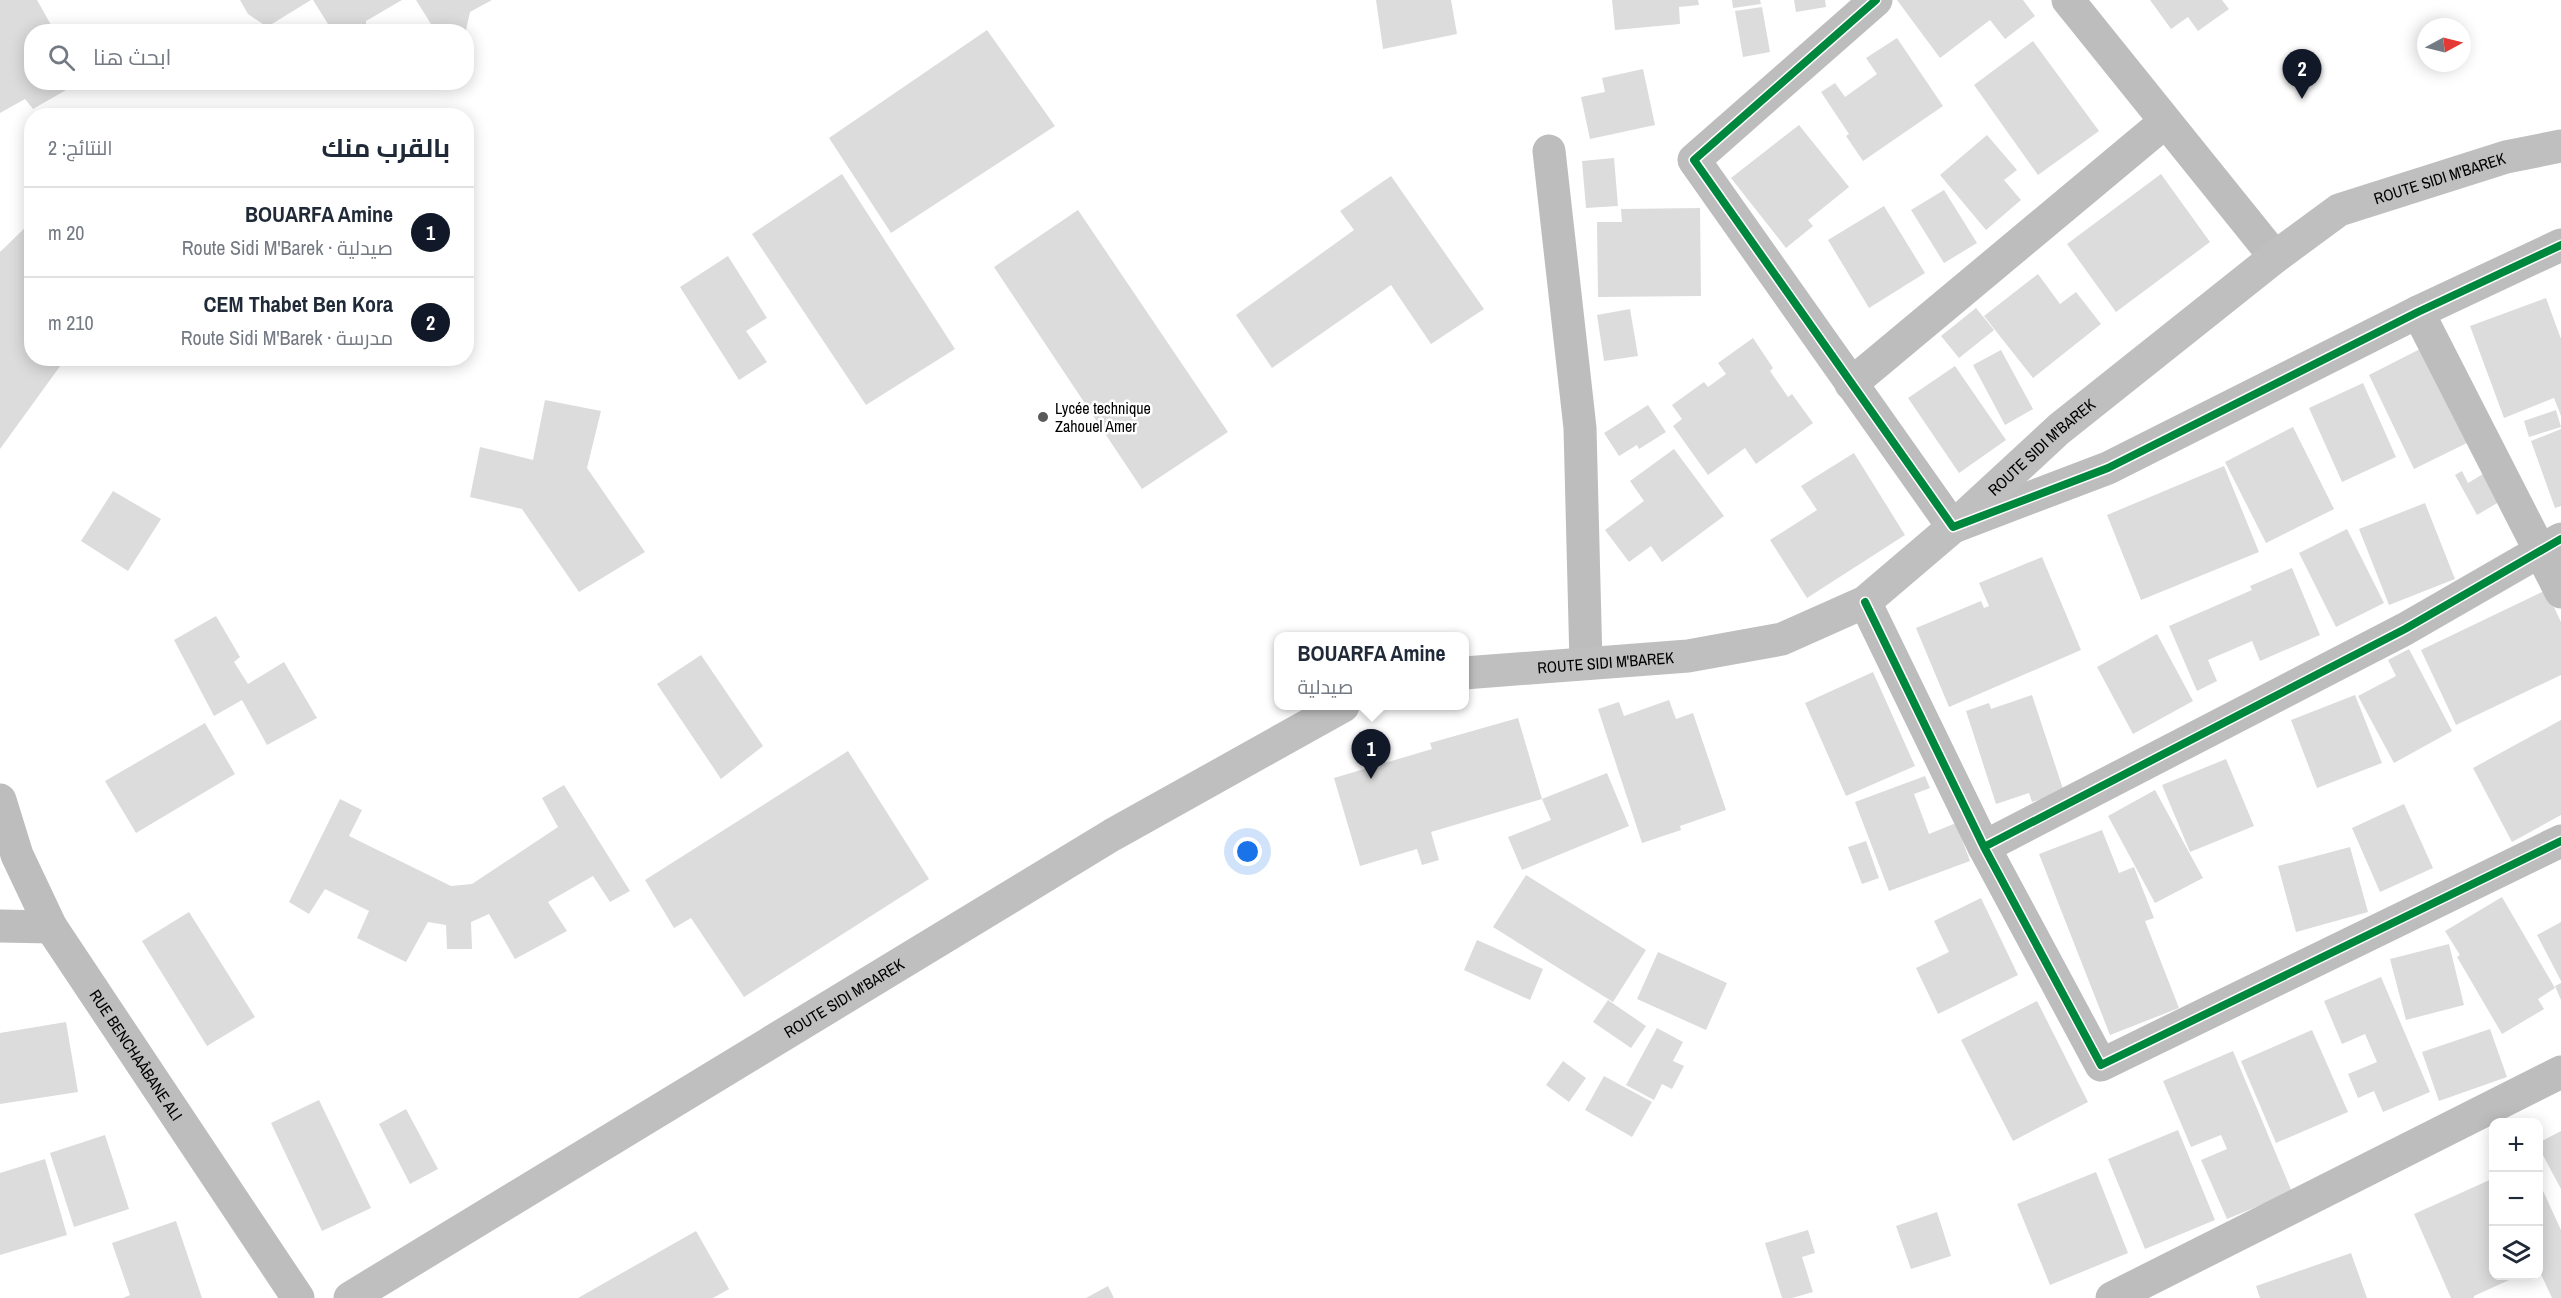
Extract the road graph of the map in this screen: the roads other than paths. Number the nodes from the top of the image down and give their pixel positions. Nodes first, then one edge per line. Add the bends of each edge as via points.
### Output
1 (1876, 0) edge
2 (2068, 0) edge
3 (2165, 122) junction
4 (2561, 146) edge
5 (1549, 151) dead end
6 (2561, 245) edge
7 (2275, 257) junction
8 (2418, 312) junction
9 (1851, 384) junction
10 (1953, 528) junction
11 (2551, 544) edge
12 (2561, 592) edge
13 (1865, 602) junction
14 (1586, 663) junction
15 (1469, 673) edge
16 (1334, 710) edge
17 (0, 800) edge
18 (2561, 841) edge
19 (1984, 847) junction
20 (0, 926) edge
21 (51, 927) junction
22 (2561, 1072) edge
23 (298, 1298) edge
24 (350, 1298) edge
25 (2112, 1298) edge

1 - 9 street via 1694,160
2 - 3 street
3 - 7 street
3 - 9 street
4 - 7 main road, ROUTE SIDI M'BAREK via 2505,157 2339,210
5 - 14 street via 1580,428
6 - 8 street
7 - 10 main road, ROUTE SIDI M'BAREK via 2059,429
8 - 10 street via 2108,468
8 - 11 street
9 - 10 street
10 - 13 main road, ROUTE SIDI M'BAREK
11 - 12 street
11 - 19 street via 2404,629
13 - 14 main road, ROUTE SIDI M'BAREK via 1782,639 1688,656
13 - 19 street
14 - 15 main road, ROUTE SIDI M'BAREK
16 - 24 main road, ROUTE SIDI M'BAREK via 1112,835
17 - 21 street, RUE BENCHAÂBANE ALI via 17,855
18 - 19 street via 2102,1065
20 - 21 street
21 - 23 street, RUE BENCHAÂBANE ALI
22 - 25 street

